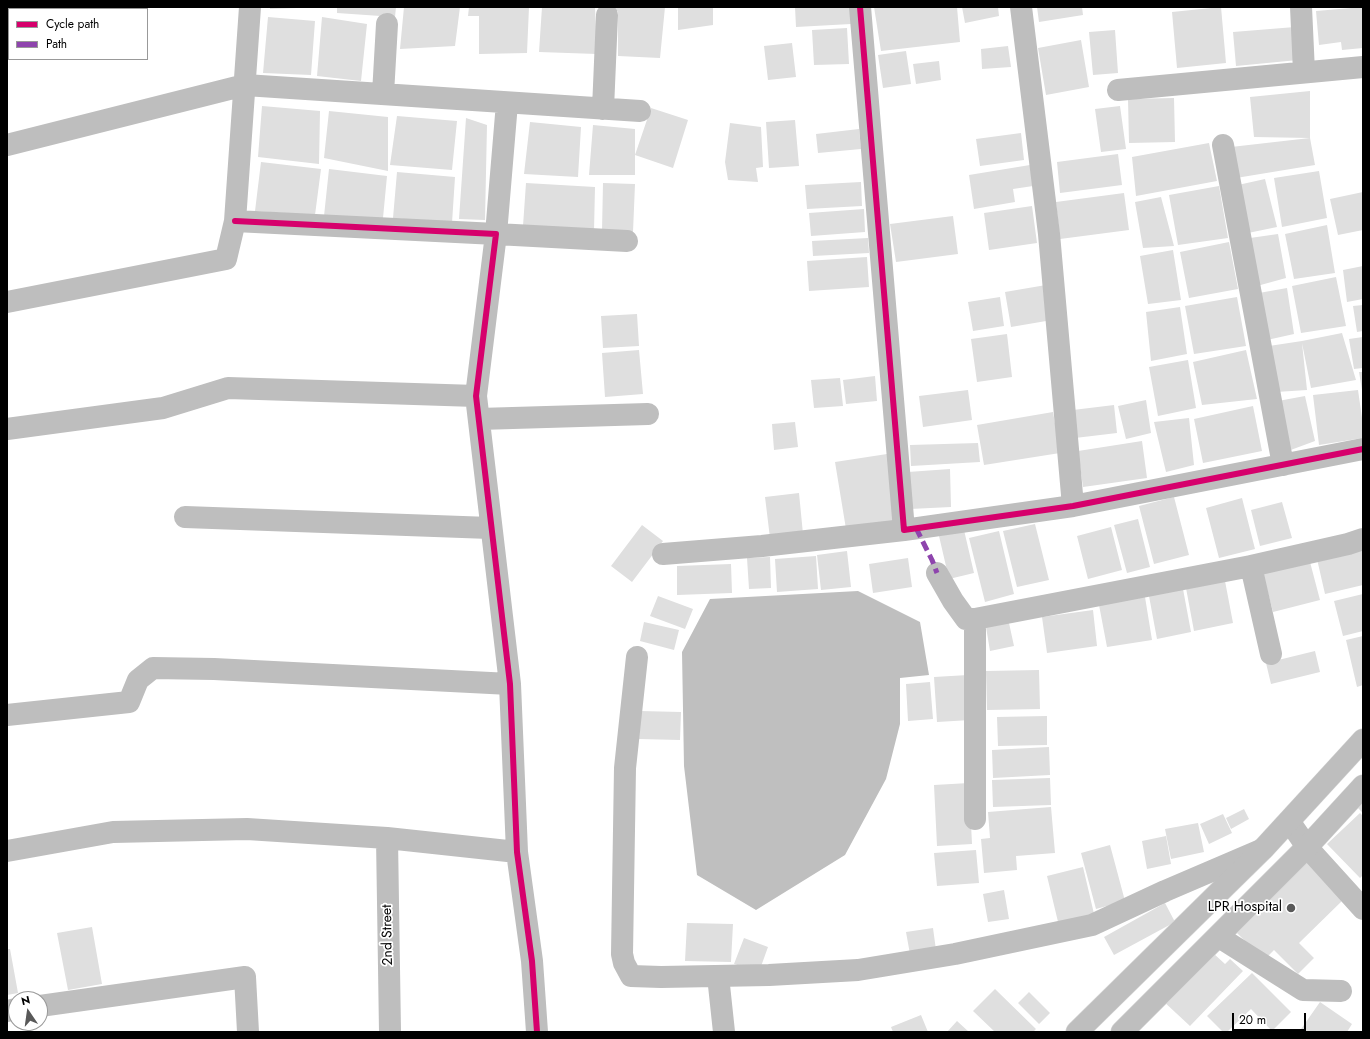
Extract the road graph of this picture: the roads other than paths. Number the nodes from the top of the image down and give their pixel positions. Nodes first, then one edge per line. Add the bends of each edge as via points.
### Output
1 (250, 7) edge
2 (860, 7) edge
3 (1021, 7) edge
4 (1301, 7) edge
5 (607, 15) dead end
6 (387, 24) dead end
7 (1363, 67) edge
8 (1304, 72) junction
9 (245, 85) junction
10 (1118, 90) dead end
11 (383, 94) junction
12 (507, 103) junction
13 (603, 109) junction
14 (640, 111) dead end
15 (7, 145) edge
16 (1223, 145) dead end
17 (235, 221) junction
18 (496, 234) junction
19 (627, 241) dead end
20 (7, 302) edge
21 (476, 396) junction
22 (648, 414) dead end
23 (479, 419) junction
24 (7, 429) edge
25 (1363, 449) edge
26 (1283, 465) junction
27 (1073, 506) junction
28 (185, 518) dead end
29 (490, 528) junction
30 (904, 530) junction
31 (1363, 539) edge
32 (663, 554) dead end
33 (1251, 566) junction
34 (936, 573) dead end
35 (975, 619) junction
36 (1272, 654) dead end
37 (637, 657) dead end
38 (510, 684) junction
39 (7, 715) edge
40 (1363, 740) edge
41 (1363, 786) edge
42 (975, 819) dead end
43 (1289, 820) junction
44 (387, 838) junction
45 (1307, 847) junction
46 (1264, 848) junction
47 (7, 851) edge
48 (516, 852) junction
49 (1363, 909) edge
50 (1218, 937) junction
51 (718, 976) junction
52 (1341, 991) dead end
53 (48, 1005) edge
54 (248, 1032) edge
55 (390, 1032) edge
56 (537, 1032) edge
57 (724, 1032) edge
58 (1077, 1032) edge
59 (1122, 1032) edge

1 - 9 street
2 - 30 street
3 - 27 street via 1048,234
4 - 8 street
5 - 13 street
6 - 11 street
7 - 8 street
8 - 10 street
9 - 11 street
9 - 15 street
9 - 17 street
11 - 12 street
12 - 13 street
12 - 18 street
13 - 14 street
16 - 26 street
17 - 18 street
17 - 20 street via 226,260
18 - 19 street
18 - 21 street
21 - 23 street
21 - 24 street via 228,388 163,408
22 - 23 street
23 - 29 street
25 - 26 street
26 - 27 street
27 - 30 street
28 - 29 street
29 - 38 street
30 - 32 street
31 - 33 street
33 - 35 street
33 - 36 street
34 - 35 street via 966,619
35 - 42 street
37 - 51 street via 624,768 624,963 631,976
38 - 39 street via 153,668 138,680 129,702
38 - 48 street
40 - 43 street
41 - 45 street
43 - 45 street
43 - 46 street
44 - 47 street via 247,829 112,832
44 - 48 street
44 - 55 street, 2nd Street
45 - 49 street
45 - 50 street
46 - 51 street via 1092,925 955,954 858,970
46 - 58 street
48 - 56 street via 532,962
50 - 52 street via 1303,990
50 - 59 street
51 - 57 street
53 - 54 street via 245,977

